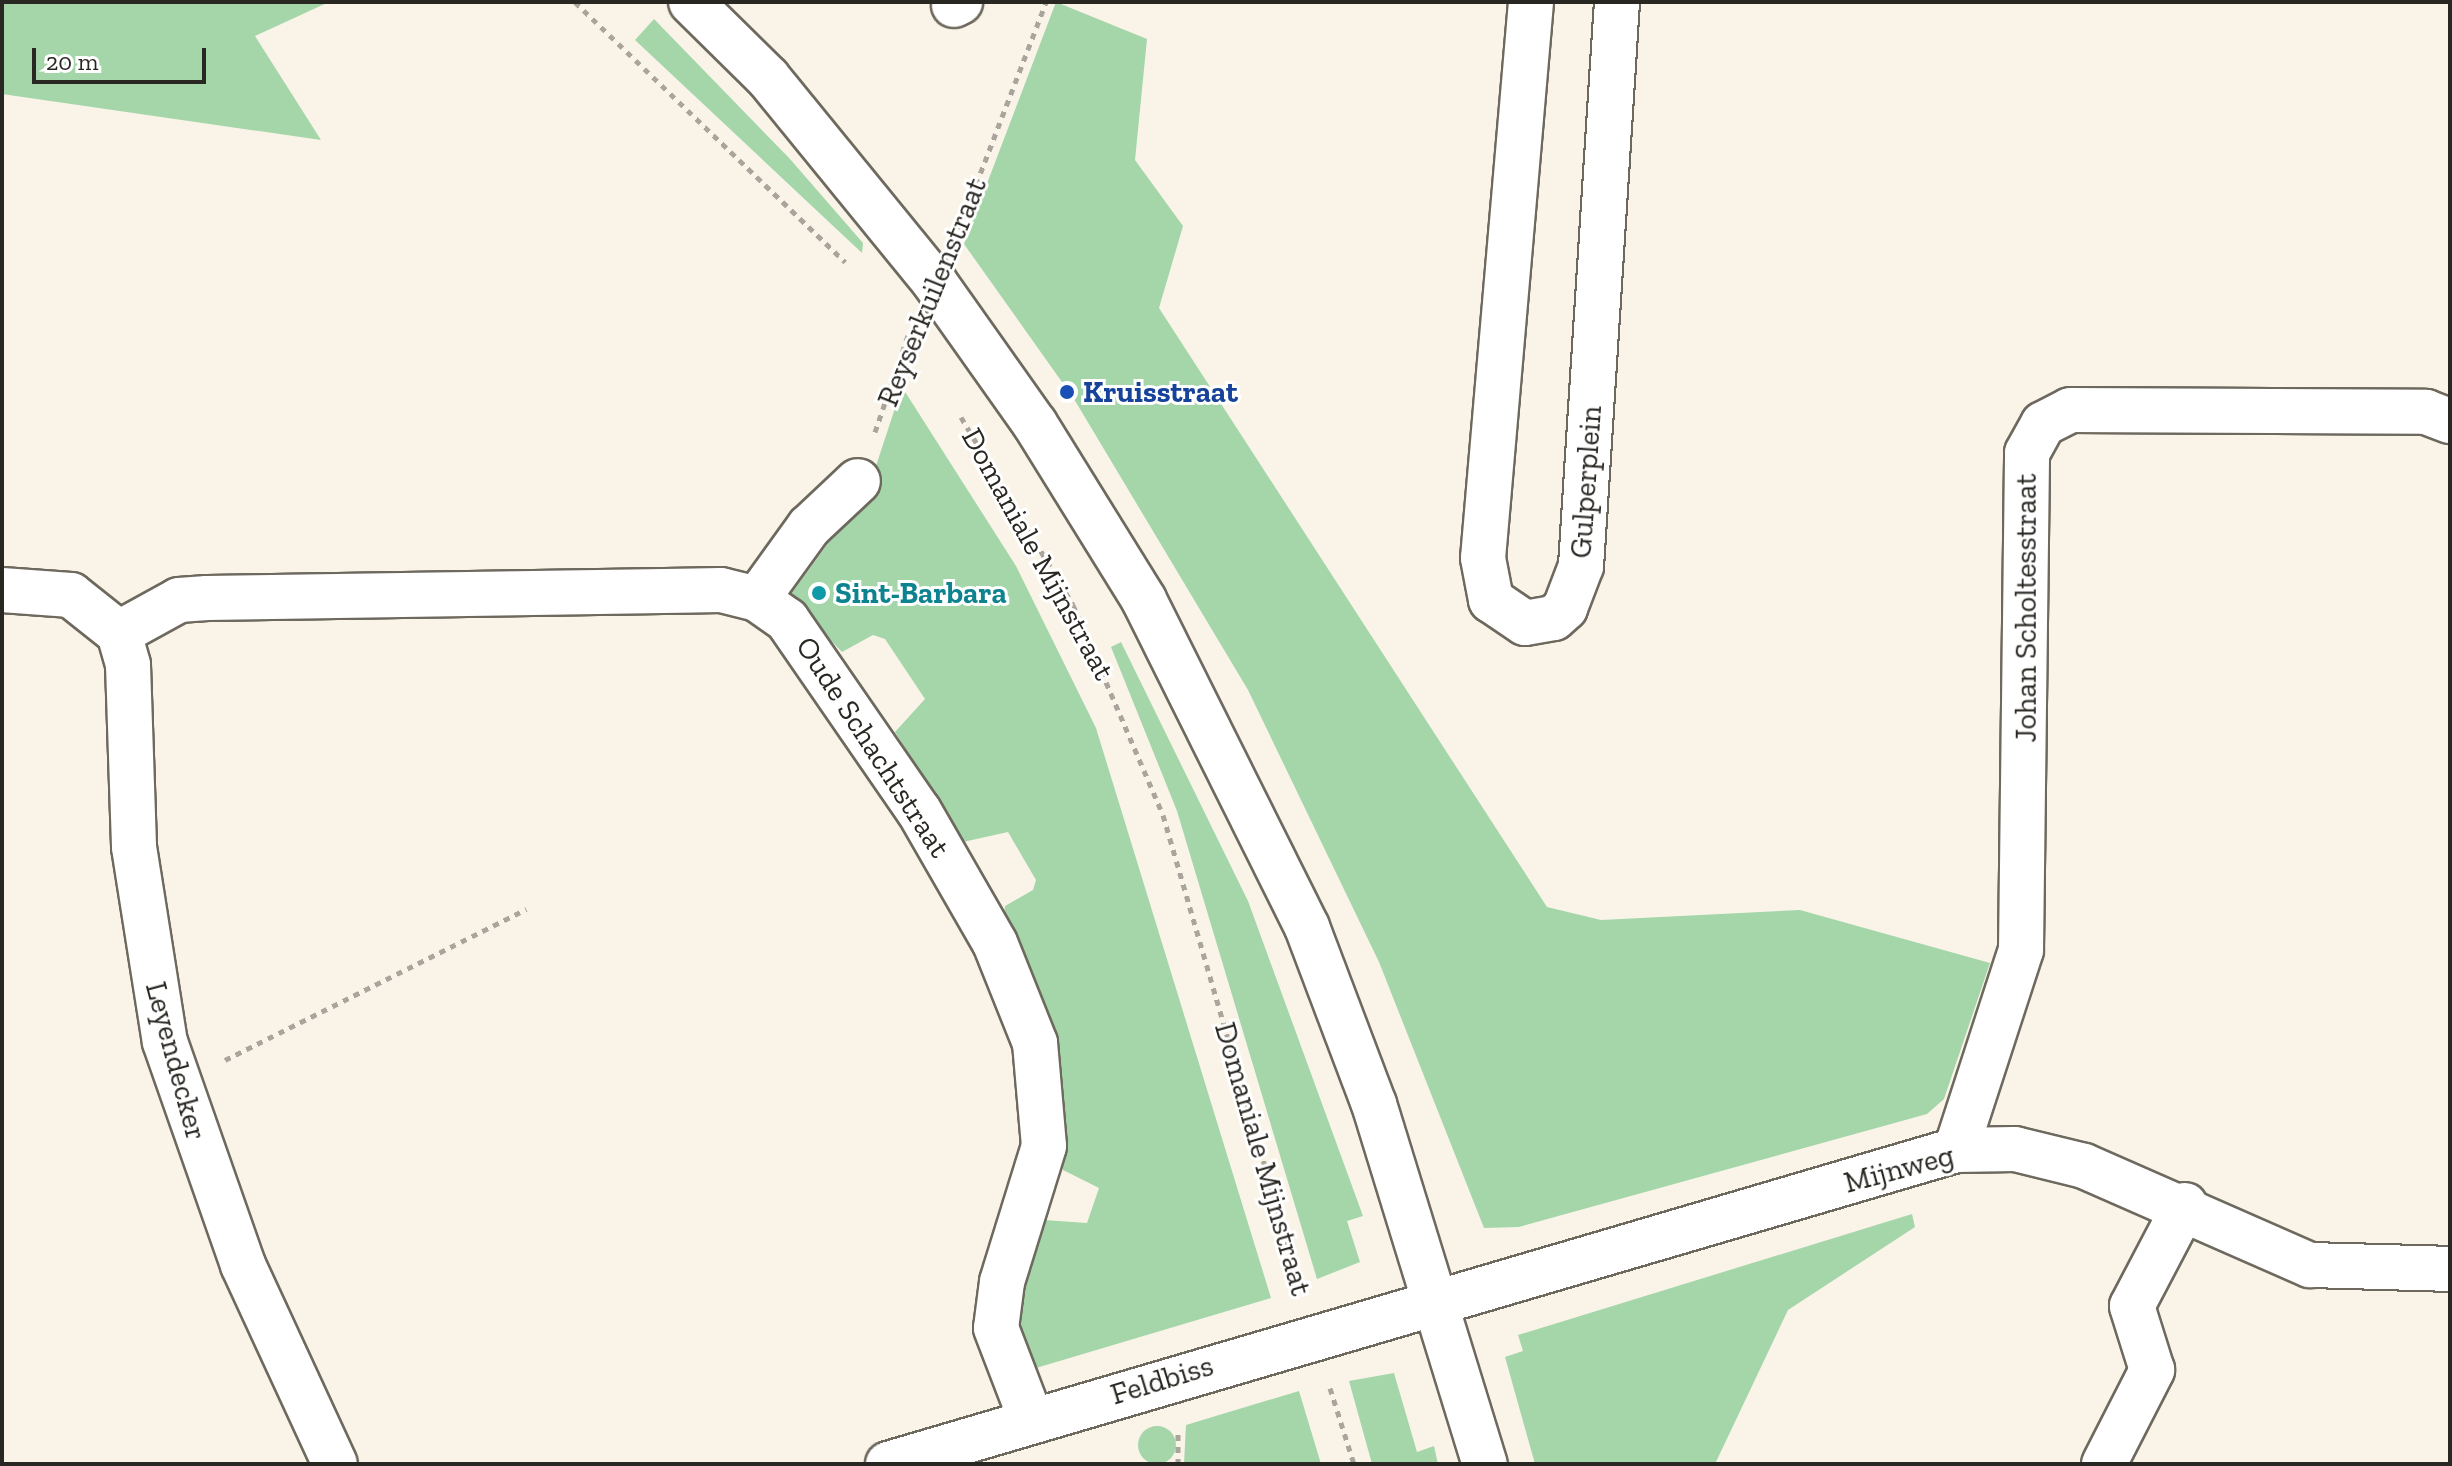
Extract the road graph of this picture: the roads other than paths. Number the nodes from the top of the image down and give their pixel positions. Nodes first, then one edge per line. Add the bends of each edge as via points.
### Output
1 (691, 2) edge
2 (1531, 2) edge
3 (1617, 2) edge
4 (2450, 421) edge
5 (858, 481) road end
6 (2, 590) edge
7 (757, 599) junction
8 (119, 633) junction
9 (1956, 1150) junction
10 (2185, 1205) junction
11 (2450, 1269) edge
12 (1437, 1303) junction
13 (1031, 1419) junction
14 (335, 1464) edge
15 (888, 1464) edge
16 (1485, 1464) edge
17 (2104, 1464) edge

1 - 12 street, Domaniale Mijnstraat via 768,78 935,283 1035,424 1144,600 1239,779 1307,927 1374,1104
2 - 3 street, Gulperplein via 1483,558 1491,600 1525,623 1554,618 1565,608 1581,566
4 - 9 street, Johan Scholtesstraat via 2426,412 2070,410 2043,424 2027,453 2021,950
5 - 7 street via 809,527
6 - 8 street via 71,595
7 - 8 street via 721,590 207,598 179,600
7 - 13 street, Oude Schachtstraat via 815,654 919,811 995,943 1035,1043 1044,1146 1002,1282 996,1328
8 - 14 street, Leyendecker via 128,665 134,847 147,951 178,1083 243,1265
9 - 10 street, Mijnweg via 2015,1149 2084,1166
9 - 12 street, Mijnweg
10 - 11 street, Mijnweg via 2247,1242 2310,1265
10 - 17 street via 2132,1306 2152,1370
12 - 13 street, Feldbiss
12 - 16 street, Domaniale Mijnstraat
13 - 15 street, Feldbiss

